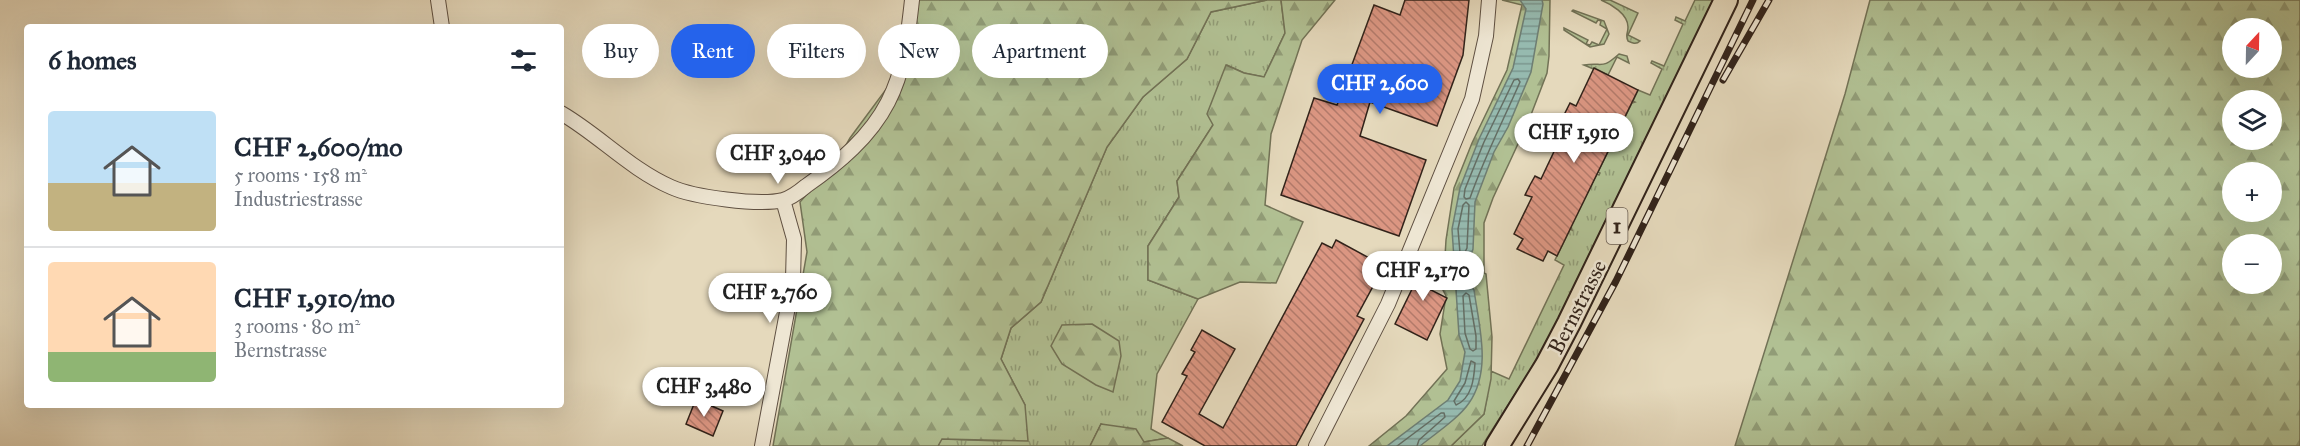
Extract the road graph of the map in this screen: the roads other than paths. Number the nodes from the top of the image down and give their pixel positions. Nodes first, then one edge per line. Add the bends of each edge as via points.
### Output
1 (438, 0) edge
2 (912, 0) edge
3 (1489, 0) edge
4 (1726, 0) edge
5 (442, 24) edge
6 (564, 115) edge
7 (783, 200) junction
8 (762, 446) edge
9 (1316, 446) edge
10 (1497, 446) edge

1 - 5 street
2 - 7 street via 904,57 879,117 844,156
3 - 9 street via 1481,66 1468,109 1388,304
4 - 10 main road, Bernstrasse / 1 via 1574,313
6 - 7 street via 671,187 716,198
7 - 8 street via 794,239 793,280

